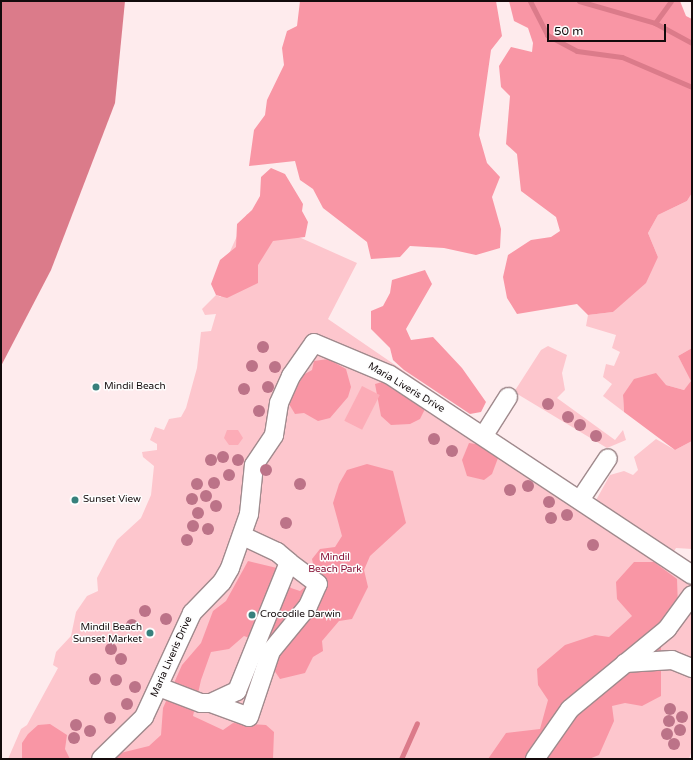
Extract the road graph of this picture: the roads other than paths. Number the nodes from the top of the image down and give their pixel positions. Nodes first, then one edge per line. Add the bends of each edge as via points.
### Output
1 (508, 397) dead end
2 (484, 435) junction
3 (608, 458) dead end
4 (580, 500) junction
5 (242, 536) junction
6 (289, 562) junction
7 (692, 575) edge
8 (692, 595) edge
9 (668, 629) junction
10 (672, 660) junction
11 (625, 663) junction
12 (692, 668) edge
13 (159, 687) junction
14 (211, 703) junction
15 (101, 759) edge
16 (535, 759) edge

1 - 2 street
2 - 4 street, Maria Liveris Drive
2 - 5 street, Maria Liveris Drive via 390,375 314,343 291,376 279,403 274,435 254,465 250,509
3 - 4 street
4 - 7 street, Maria Liveris Drive
5 - 6 street via 276,552
5 - 13 street, Maria Liveris Drive via 222,582 192,613
6 - 14 street via 237,691
6 - 14 street via 318,584 308,606 271,651 249,717
8 - 9 street
9 - 10 street
9 - 11 street
10 - 11 street
10 - 12 street
11 - 16 street via 570,709
13 - 14 street via 201,703
13 - 15 street, Maria Liveris Drive via 144,717

